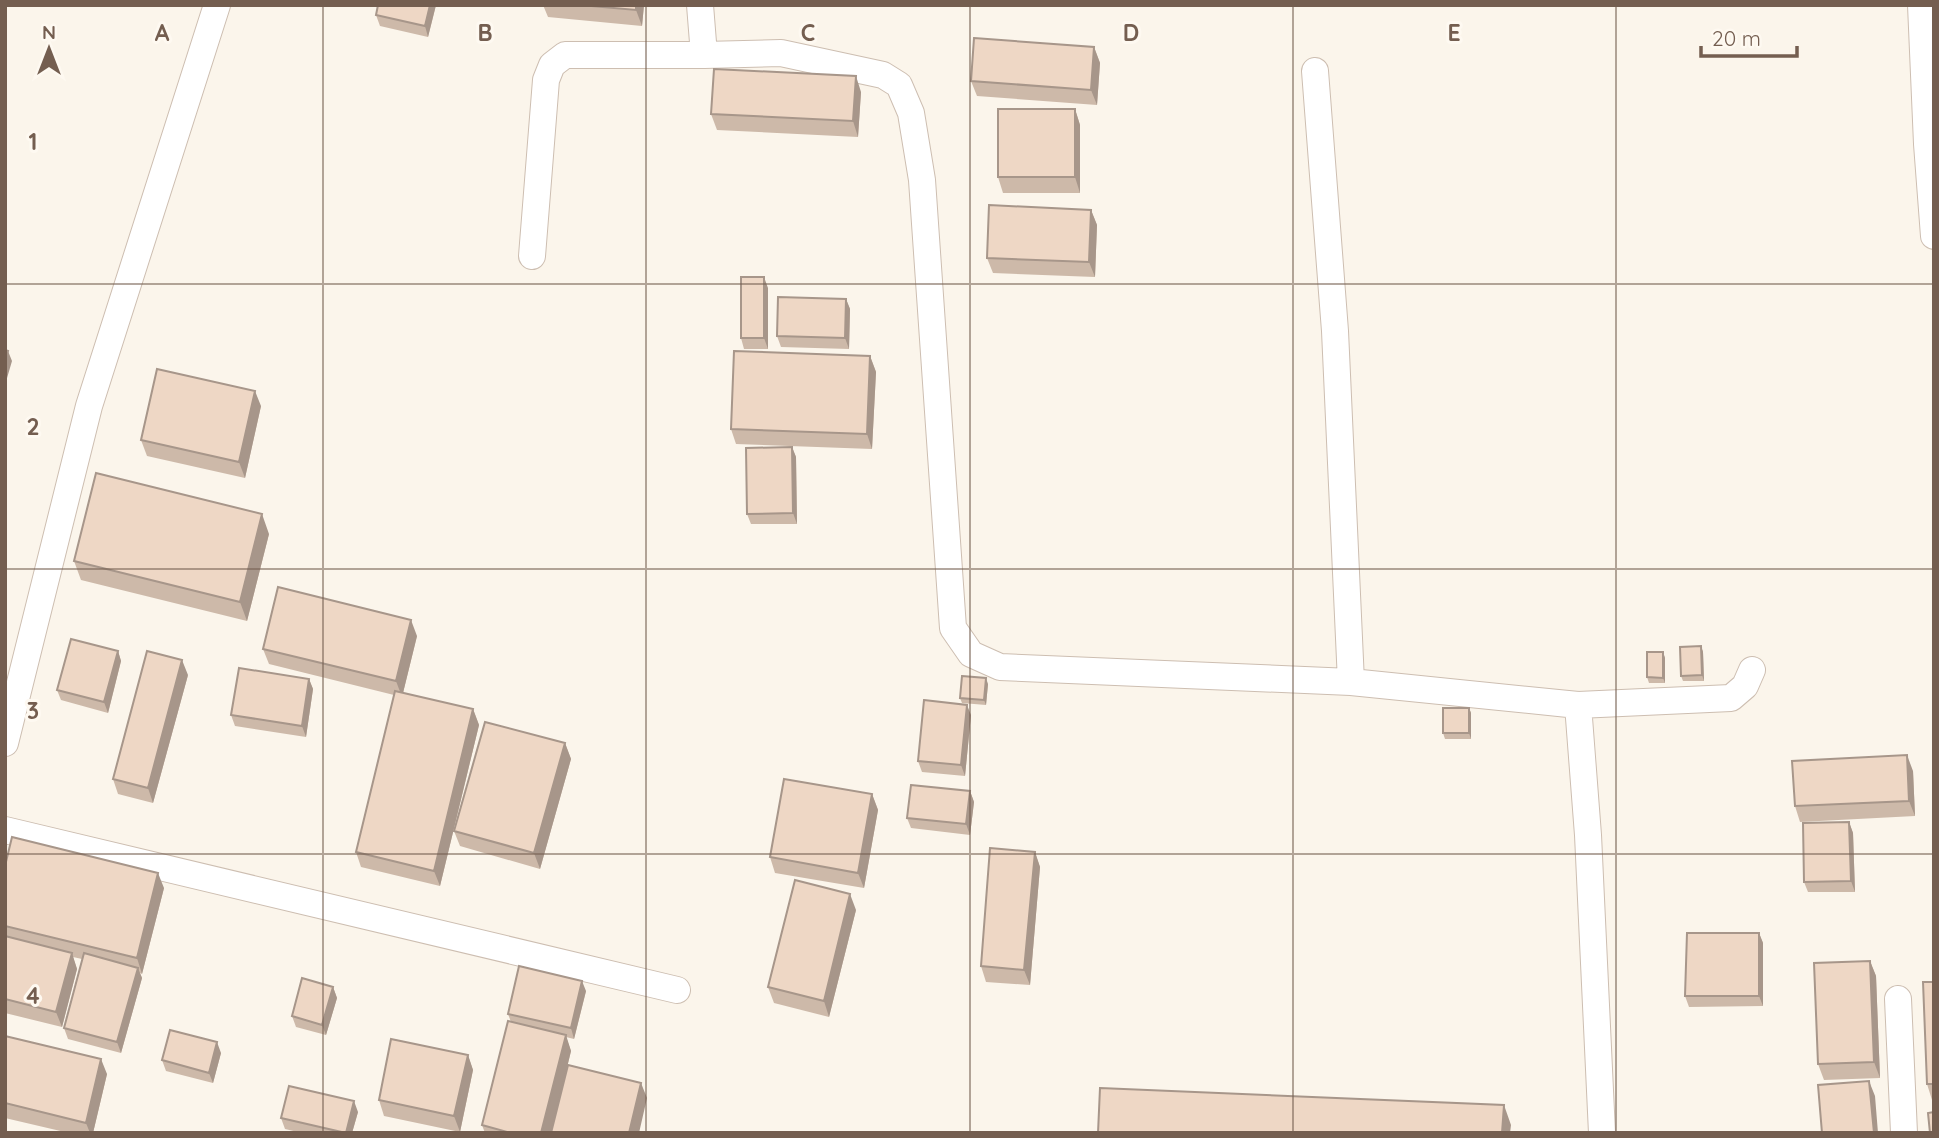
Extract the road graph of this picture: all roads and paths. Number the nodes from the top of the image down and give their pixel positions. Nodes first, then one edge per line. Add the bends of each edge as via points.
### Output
1 (217, 5) edge
2 (700, 5) edge
3 (1921, 5) edge
4 (704, 55) junction
5 (1315, 71) dead end
6 (1930, 143) edge
7 (1934, 236) edge
8 (532, 256) dead end
9 (1752, 670) dead end
10 (1351, 682) junction
11 (1578, 705) junction
12 (5, 743) edge
13 (5, 830) edge
14 (677, 990) dead end
15 (1898, 999) dead end
16 (1602, 1133) edge
17 (1904, 1133) edge

1 - 12 street via 89,406
2 - 4 street
3 - 6 street
4 - 8 street via 565,55 552,65 546,80
4 - 10 street via 781,53 883,75 899,85 911,113 922,180 953,628 971,654 1000,667
5 - 10 street via 1335,331
6 - 7 street
9 - 11 street via 1745,686 1731,698
10 - 11 street
11 - 16 street
13 - 14 street
15 - 17 street

